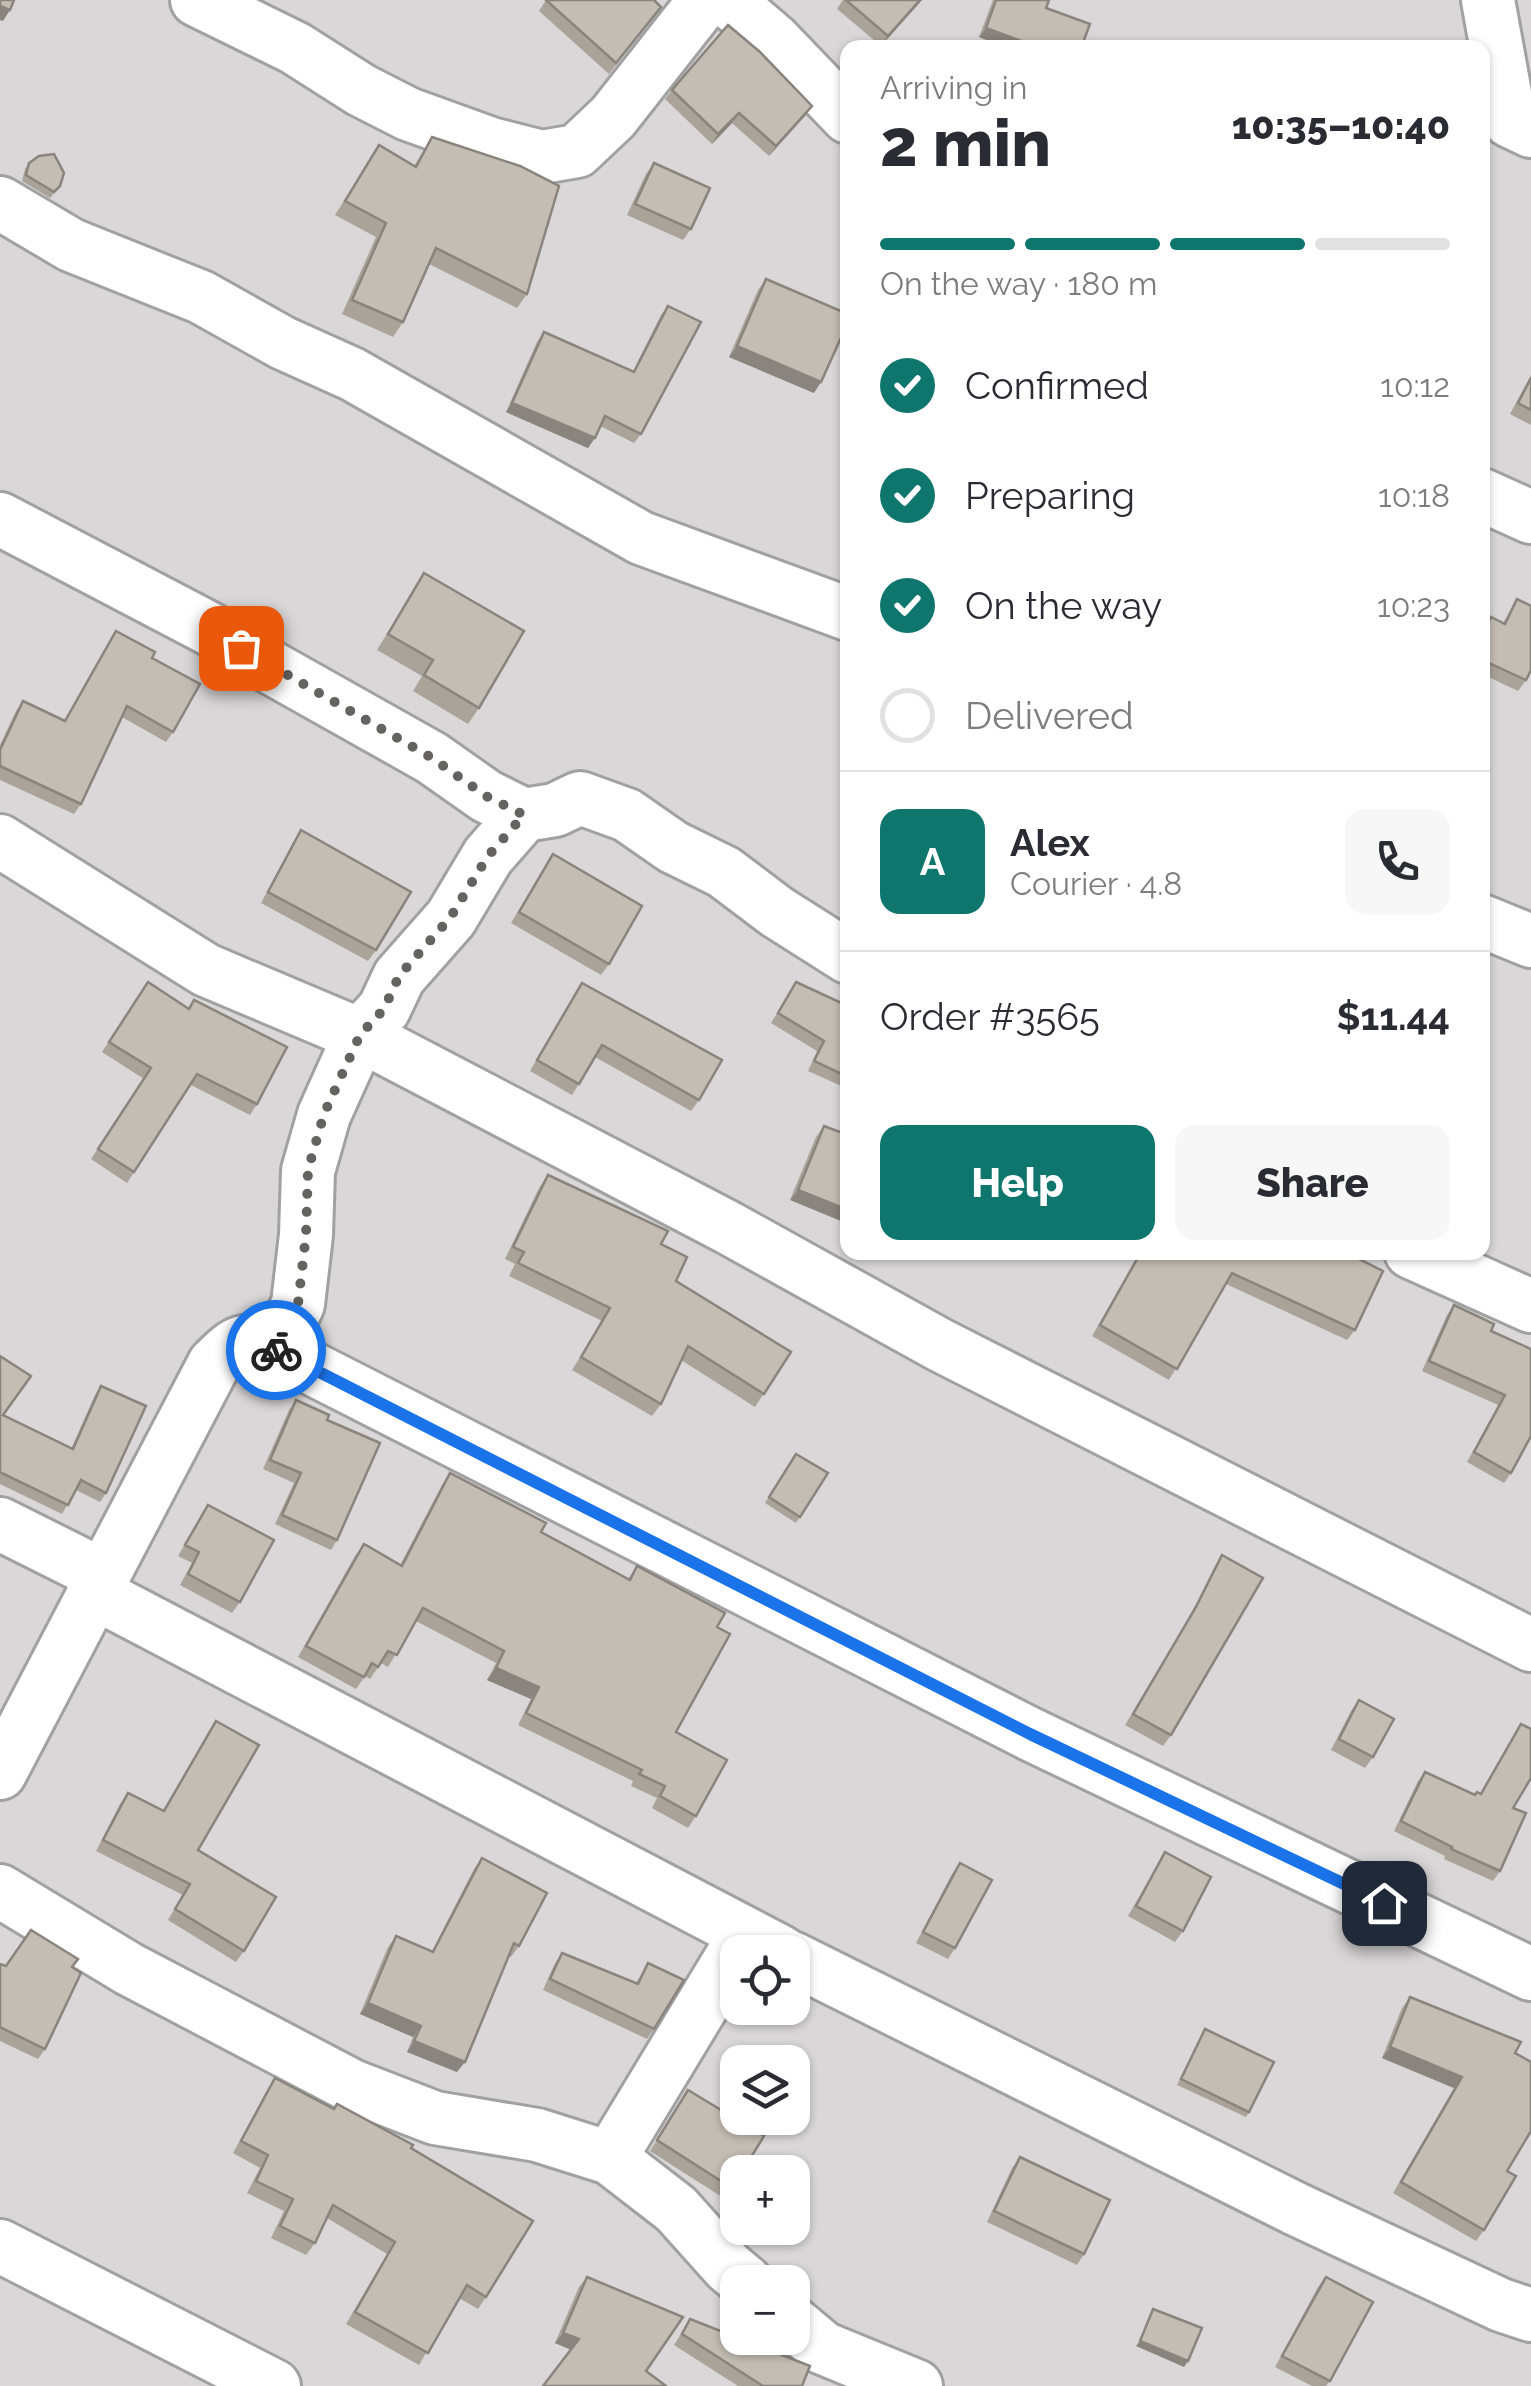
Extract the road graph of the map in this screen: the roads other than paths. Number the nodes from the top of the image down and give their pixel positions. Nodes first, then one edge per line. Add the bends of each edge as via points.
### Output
1 (197, 0) edge
2 (705, 0) edge
3 (728, 0) edge
4 (1488, 0) edge
5 (840, 109) edge
6 (1531, 131) edge
7 (0, 203) edge
8 (1490, 499) edge
9 (1531, 517) edge
10 (0, 519) edge
11 (840, 611) edge
12 (524, 815) junction
13 (0, 841) edge
14 (1490, 923) edge
15 (1531, 941) edge
16 (840, 952) edge
17 (360, 1035) junction
18 (1429, 1260) edge
19 (1531, 1306) edge
20 (276, 1350) junction
21 (0, 1524) edge
22 (97, 1584) junction
23 (1531, 1645) edge
24 (0, 1773) edge
25 (0, 1892) edge
26 (746, 1935) edge
27 (810, 1967) edge
28 (1531, 1974) edge
29 (720, 2004) edge
30 (610, 2158) junction
31 (0, 2246) edge
32 (727, 2265) edge
33 (1531, 2315) edge
34 (810, 2337) edge
35 (274, 2386) edge
36 (916, 2386) edge

1 - 2 street via 408,114 542,157 578,151 614,117
3 - 5 street
4 - 6 street via 1510,121
7 - 11 street via 71,245 200,297 352,374 640,538
8 - 9 street
10 - 12 street via 210,628
12 - 16 street via 580,798 626,814
12 - 17 street
13 - 17 street via 206,970
14 - 15 street
17 - 20 street via 324,1114 308,1170 298,1304
17 - 23 street via 940,1345
18 - 19 street
20 - 22 street via 255,1340 236,1343 214,1364
20 - 28 street via 1030,1734
21 - 22 street
22 - 24 street
22 - 26 street
25 - 30 street via 130,1970 352,2086 435,2118 537,2135
27 - 33 street via 1296,2209
29 - 30 street
30 - 32 street via 676,2209
31 - 35 street
34 - 36 street

